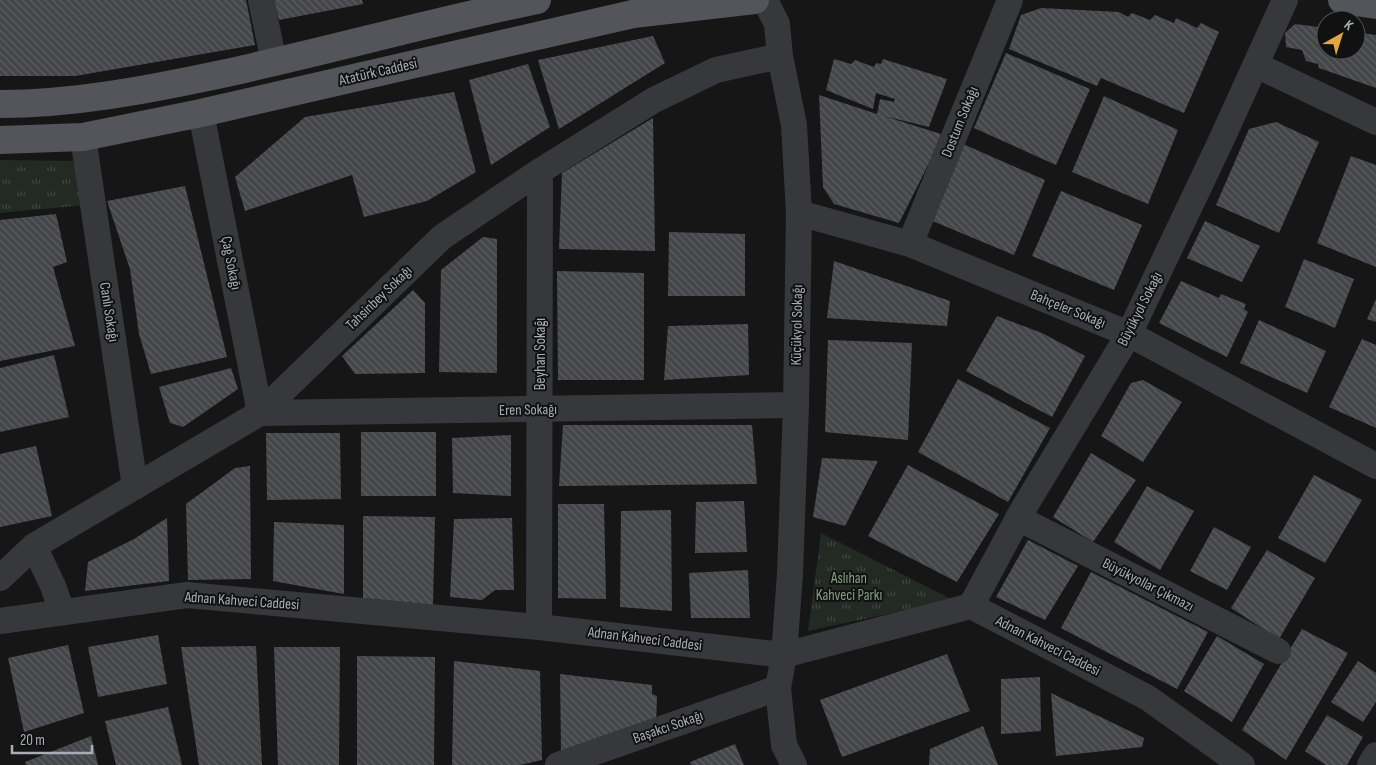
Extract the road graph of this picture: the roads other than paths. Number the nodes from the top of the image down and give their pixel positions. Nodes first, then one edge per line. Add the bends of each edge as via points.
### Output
1 (261, 0) edge
2 (537, 0) edge
3 (755, 0) edge
4 (764, 0) edge
5 (1010, 0) edge
6 (1285, 0) edge
7 (1342, 0) edge
8 (1376, 5) edge
9 (780, 56) junction
10 (274, 62) junction
11 (1256, 66) junction
12 (0, 104) edge
13 (201, 113) junction
14 (1376, 122) edge
15 (83, 137) junction
16 (0, 140) edge
17 (540, 171) junction
18 (799, 212) junction
19 (910, 244) junction
20 (1129, 334) junction
21 (796, 406) junction
22 (540, 410) junction
23 (260, 413) junction
24 (1376, 466) edge
25 (135, 487) junction
26 (1018, 518) junction
27 (34, 546) junction
28 (0, 578) edge
29 (971, 606) junction
30 (62, 612) junction
31 (0, 621) edge
32 (539, 628) junction
33 (1278, 651) dead end
34 (784, 655) junction
35 (778, 688) junction
36 (1376, 755) edge
37 (558, 765) edge
38 (794, 765) edge
39 (1242, 765) edge
40 (1370, 765) edge

1 - 10 street
2 - 10 main road
3 - 13 main road, Atatürk Caddesi via 633,14
4 - 9 street, Küçükyol Sokağı via 777,24
5 - 19 street, Dostum Sokağı
6 - 11 street, Büyükyol Sokağı
7 - 8 main road
9 - 17 street, Tahsinbey Sokağı via 716,70 672,91
9 - 18 street, Küçükyol Sokağı via 794,125
10 - 12 main road via 133,93
11 - 14 street
11 - 20 street, Büyükyol Sokağı
13 - 15 main road, Atatürk Caddesi
13 - 23 street, Çağ Sokağı
15 - 16 main road, Atatürk Caddesi
15 - 25 street, Canlı Sokağı
17 - 22 street, Beyhan Sokağı
17 - 23 street, Tahsinbey Sokağı via 442,237
18 - 19 street, Bahçeler Sokağı
18 - 21 street, Küçükyol Sokağı
19 - 20 street, Bahçeler Sokağı
20 - 24 street, Bahçeler Sokağı
20 - 26 street, Büyükyol Sokağı
21 - 22 street, Eren Sokağı
21 - 34 street, Küçükyol Sokağı
22 - 23 street, Eren Sokağı
22 - 32 street, Beyhan Sokağı
23 - 25 street, Tahsinbey Sokağı
25 - 27 street, Tahsinbey Sokağı
26 - 29 street, Büyükyol Sokağı
26 - 33 street, Büyükyollar Çıkmazı
27 - 28 street, Tahsinbey Sokağı
27 - 30 street
29 - 34 street, Adnan Kahveci Caddesi
29 - 39 street, Adnan Kahveci Caddesi via 1148,698
30 - 31 street, Adnan Kahveci Caddesi
30 - 32 street, Adnan Kahveci Caddesi via 187,595
32 - 34 street, Adnan Kahveci Caddesi
34 - 35 street, Küçükyol Sokağı
35 - 37 street, Başakcı Sokağı
35 - 38 street, Küçükyol Sokağı via 784,745
36 - 40 street

